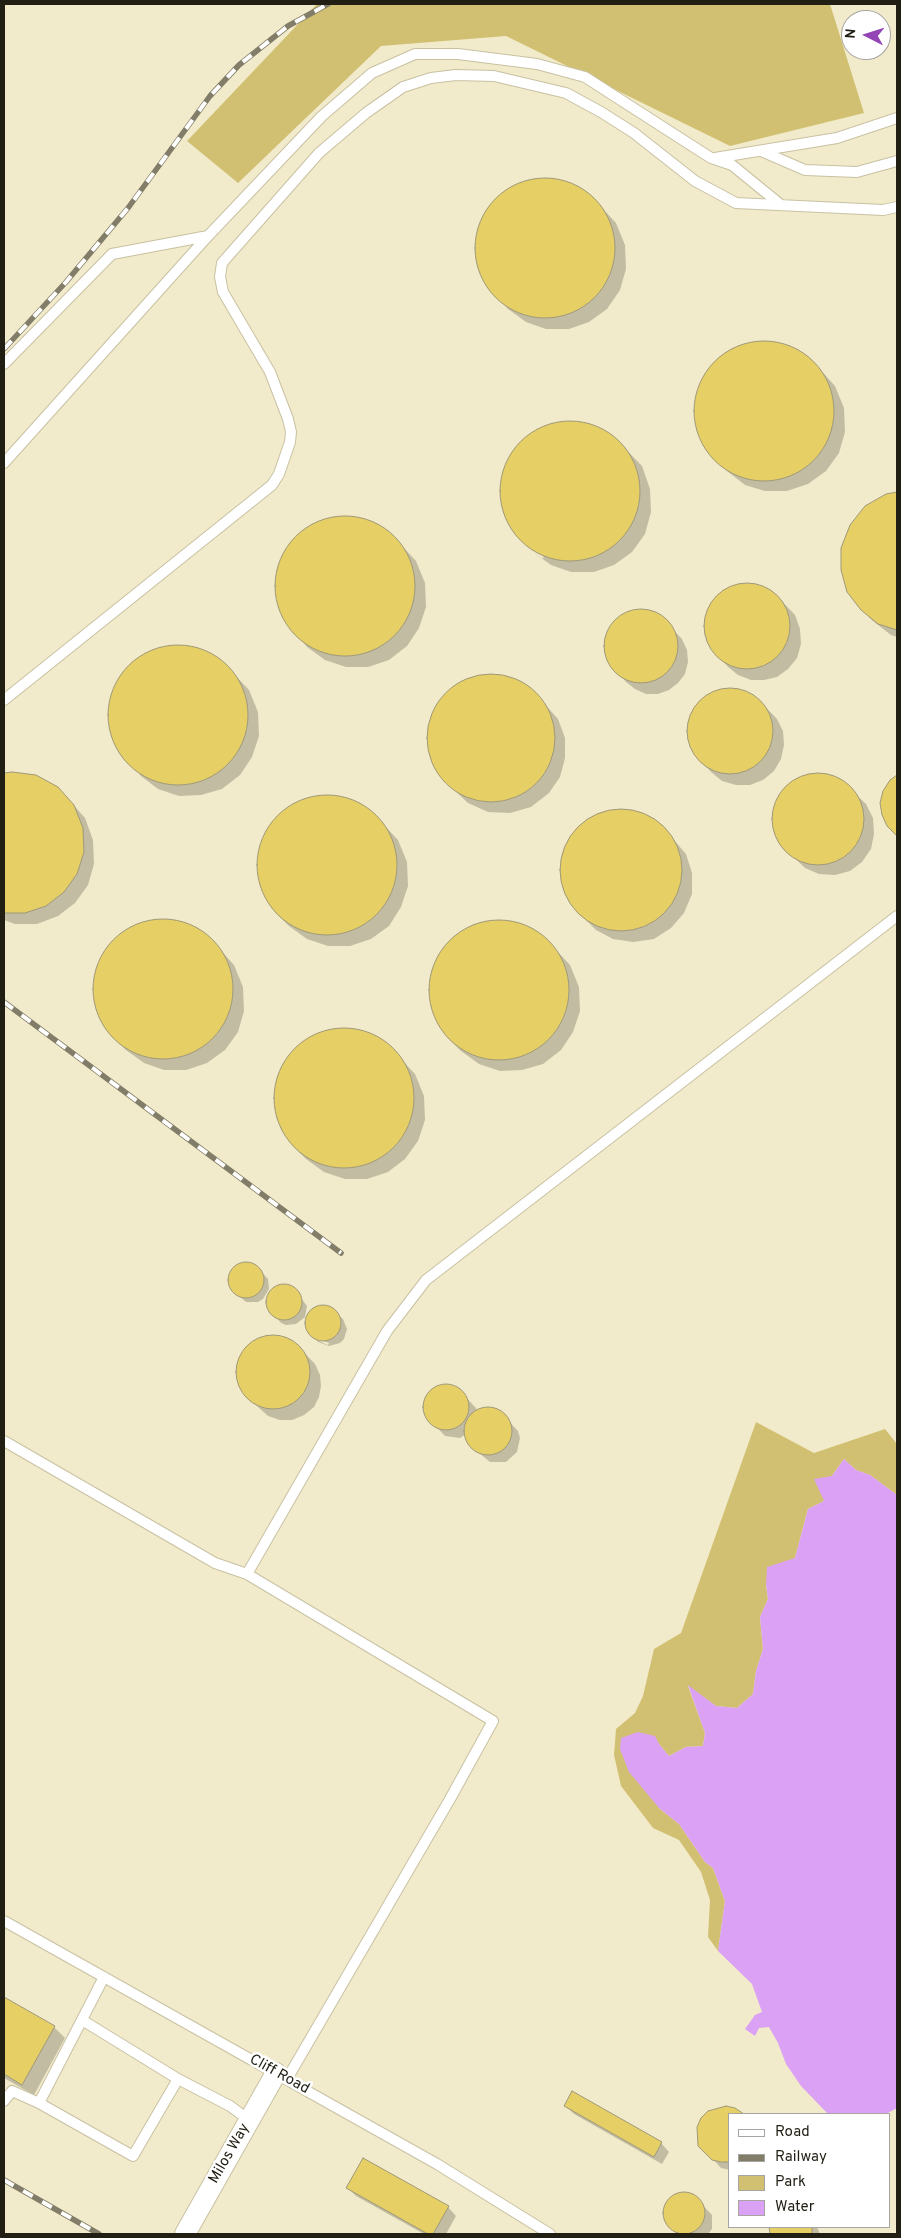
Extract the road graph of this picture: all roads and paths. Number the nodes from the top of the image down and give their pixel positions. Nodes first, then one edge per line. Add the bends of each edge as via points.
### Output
1 (897, 118) edge
2 (760, 151) junction
3 (712, 158) junction
4 (897, 160) edge
5 (781, 205) junction
6 (897, 207) edge
7 (208, 236) junction
8 (4, 364) edge
9 (4, 463) edge
10 (4, 700) edge
11 (897, 916) edge
12 (4, 1441) edge
13 (247, 1574) junction
14 (4, 1921) edge
15 (104, 1977) junction
16 (82, 2020) junction
17 (282, 2076) junction
18 (178, 2079) junction
19 (4, 2101) edge
20 (39, 2104) junction
21 (249, 2120) junction
22 (185, 2234) edge
23 (550, 2234) edge

1 - 2 lane via 837,138
2 - 3 lane
2 - 4 lane via 805,170 856,172
3 - 5 lane via 732,165
3 - 7 lane via 585,78 537,64 458,54 415,54 372,73 322,116
5 - 6 lane via 883,210
5 - 10 lane via 727,200 695,181 634,133 566,93 494,76 431,78 403,87 319,153 222,263 223,292 270,372 291,432 286,458 276,480
7 - 8 lane via 112,254
7 - 9 lane
11 - 13 lane via 426,1280 382,1339
12 - 13 lane via 215,1563
13 - 17 lane via 493,1721 445,1808
14 - 15 lane, Cliff Road
15 - 16 lane
15 - 17 lane, Cliff Road
16 - 18 lane
16 - 20 lane
17 - 21 street, Milos Way
17 - 23 lane, Cliff Road via 437,2164
18 - 20 lane via 133,2156
18 - 21 lane via 230,2106
19 - 20 lane via 12,2091
21 - 22 street, Milos Way

